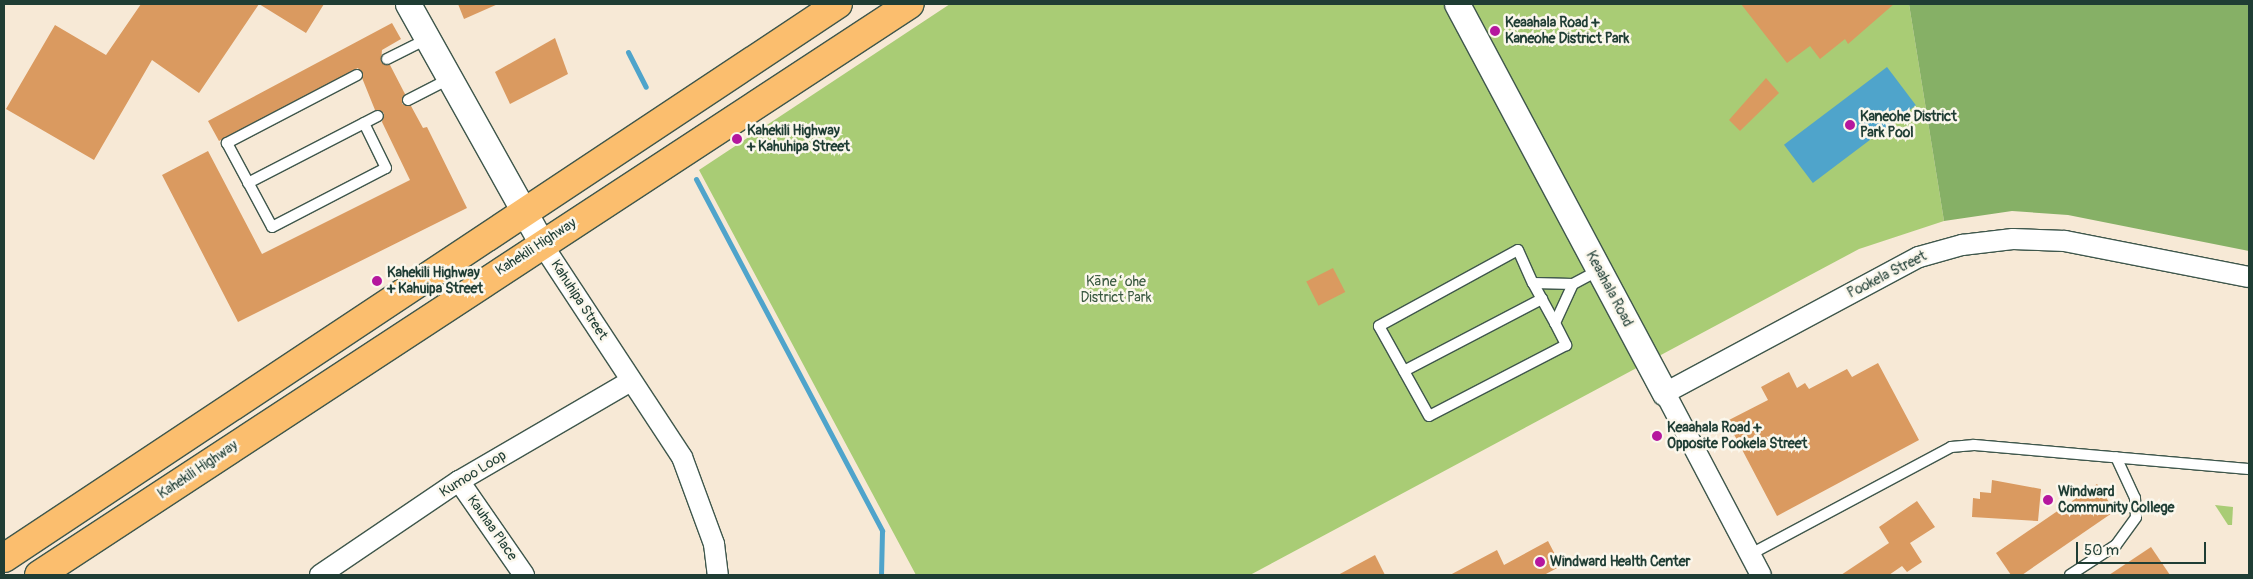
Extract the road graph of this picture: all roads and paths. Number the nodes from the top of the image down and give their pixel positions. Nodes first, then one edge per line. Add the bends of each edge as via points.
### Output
1 (408, 4) edge
2 (838, 4) edge
3 (910, 4) edge
4 (1457, 4) edge
5 (427, 39) junction
6 (387, 60) dead end
7 (357, 75) dead end
8 (450, 78) junction
9 (408, 100) dead end
10 (378, 116) dead end
11 (364, 123) junction
12 (248, 183) junction
13 (522, 211) junction
14 (542, 244) junction
15 (1599, 270) junction
16 (2249, 277) edge
17 (1534, 283) junction
18 (1573, 284) junction
19 (1542, 299) junction
20 (1555, 323) junction
21 (1404, 371) junction
22 (630, 381) junction
23 (1665, 393) junction
24 (2116, 458) junction
25 (2249, 469) edge
26 (459, 481) junction
27 (1748, 556) junction
28 (4, 558) edge
29 (40, 575) edge
30 (320, 575) edge
31 (524, 575) edge
32 (718, 575) edge
33 (1760, 575) edge
34 (2070, 575) edge

1 - 5 street, Kahuhipa Street
2 - 13 main road
3 - 14 main road, Kahekili Highway
4 - 15 street, Keaahala Road
5 - 6 lane
5 - 8 street, Kahuhipa Street
7 - 12 lane via 227,143
8 - 9 lane
8 - 13 street, Kahuhipa Street
10 - 11 lane
11 - 12 lane
11 - 12 lane via 386,168 272,227
13 - 14 street, Kahuhipa Street
13 - 28 main road
14 - 22 street, Kahuhipa Street
14 - 29 main road, Kahekili Highway
15 - 18 lane
15 - 23 street, Keaahala Road
16 - 23 street, Pookela Street via 2065,241 2013,239 1962,245 1919,257
17 - 18 lane
17 - 19 lane
17 - 21 lane via 1518,250 1379,326
18 - 20 lane
19 - 20 lane
19 - 21 lane
20 - 21 lane via 1566,345 1429,416
22 - 26 street, Kumoo Loop
22 - 32 street, Kahuhipa Street via 682,457 714,544
23 - 27 street, Keaahala Road
24 - 25 lane
24 - 27 lane via 1974,445 1951,447
24 - 34 lane via 2136,498 2136,517 2116,545
26 - 30 street, Kumoo Loop
26 - 31 street, Kauhaa Place
27 - 33 street, Keaahala Road

